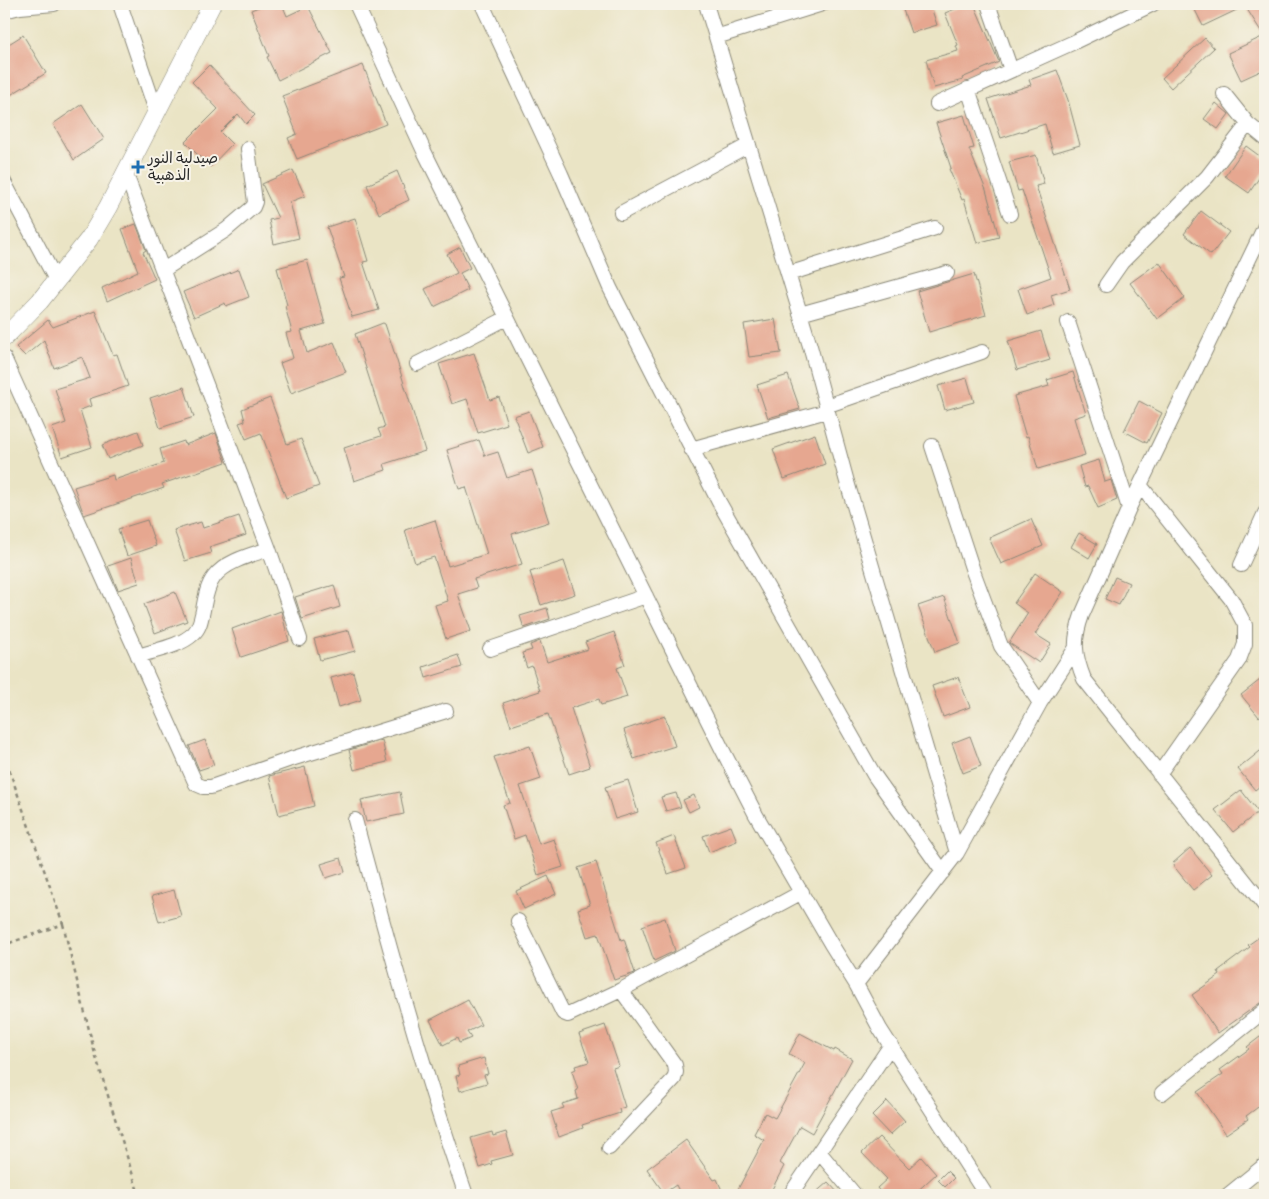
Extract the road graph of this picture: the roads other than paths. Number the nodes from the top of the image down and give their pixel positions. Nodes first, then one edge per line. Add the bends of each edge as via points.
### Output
1 (54, 4) edge
2 (120, 4) edge
3 (212, 4) edge
4 (356, 4) edge
5 (482, 4) edge
6 (706, 4) edge
7 (822, 4) edge
8 (988, 4) edge
9 (1153, 4) edge
10 (4, 11) edge
11 (716, 37) junction
12 (1011, 70) junction
13 (968, 89) junction
14 (1224, 94) dead end
15 (937, 104) dead end
16 (156, 111) junction
17 (1248, 124) junction
18 (1265, 138) edge
19 (749, 145) junction
20 (248, 149) dead end
21 (125, 172) junction
22 (4, 182) edge
23 (621, 213) dead end
24 (1010, 214) dead end
25 (1265, 226) edge
26 (936, 228) dead end
27 (163, 270) junction
28 (947, 273) dead end
29 (788, 274) junction
30 (56, 280) junction
31 (1106, 285) dead end
32 (800, 314) junction
33 (507, 318) junction
34 (1068, 322) dead end
35 (4, 338) edge
36 (982, 352) dead end
37 (4, 358) edge
38 (417, 364) dead end
39 (827, 408) junction
40 (932, 446) dead end
41 (692, 449) junction
42 (1140, 485) junction
43 (1129, 508) junction
44 (1265, 513) edge
45 (269, 549) junction
46 (1242, 565) dead end
47 (646, 596) junction
48 (300, 639) dead end
49 (490, 648) dead end
50 (1075, 649) junction
51 (138, 656) junction
52 (1040, 703) junction
53 (446, 711) dead end
54 (1159, 774) junction
55 (355, 820) dead end
56 (957, 854) junction
57 (943, 872) junction
58 (802, 892) junction
59 (1265, 906) edge
60 (518, 921) dead end
61 (856, 984) junction
62 (621, 990) junction
63 (1265, 1010) edge
64 (891, 1045) junction
65 (1162, 1093) dead end
66 (609, 1148) dead end
67 (820, 1153) junction
68 (1265, 1165) edge
69 (466, 1195) edge
70 (790, 1195) edge
71 (855, 1195) edge
72 (986, 1195) edge
73 (1228, 1195) edge

1 - 10 street
2 - 16 street
3 - 16 main road
4 - 33 street via 424,152
5 - 41 street via 562,174 610,288
6 - 11 street
7 - 11 street
8 - 12 street
9 - 12 street
11 - 19 street
12 - 13 street
13 - 15 street
13 - 24 street
14 - 17 street
16 - 21 main road
17 - 18 street
17 - 31 street via 1207,177 1128,255
19 - 23 street
19 - 29 street
20 - 27 street via 253,207 226,230
21 - 27 street
21 - 30 main road via 89,239
22 - 30 street
25 - 42 street
26 - 29 street
27 - 45 street
28 - 32 street
29 - 32 street
30 - 35 main road via 40,302
32 - 39 street
33 - 38 street
33 - 47 street
34 - 43 street
36 - 39 street
37 - 51 street
39 - 41 street
39 - 56 street
40 - 52 street via 1001,646
41 - 57 street via 874,775
42 - 43 street
42 - 54 street via 1232,599 1245,625 1245,644 1239,660
43 - 50 street via 1082,615 1076,631
44 - 46 street
45 - 48 street
45 - 51 street via 226,566 214,577 206,592 200,625 193,634
47 - 49 street
47 - 58 street via 743,790
50 - 52 street
50 - 54 street via 1084,679
51 - 53 street via 196,784 203,787
52 - 56 street
54 - 59 street
55 - 69 street via 410,1024
56 - 57 street
57 - 61 street
58 - 61 street
58 - 62 street
60 - 62 street via 563,1013 568,1015
61 - 64 street
62 - 66 street via 675,1065 676,1072 674,1079
63 - 65 street
64 - 67 street
64 - 72 street
67 - 70 street
67 - 71 street
68 - 73 street

